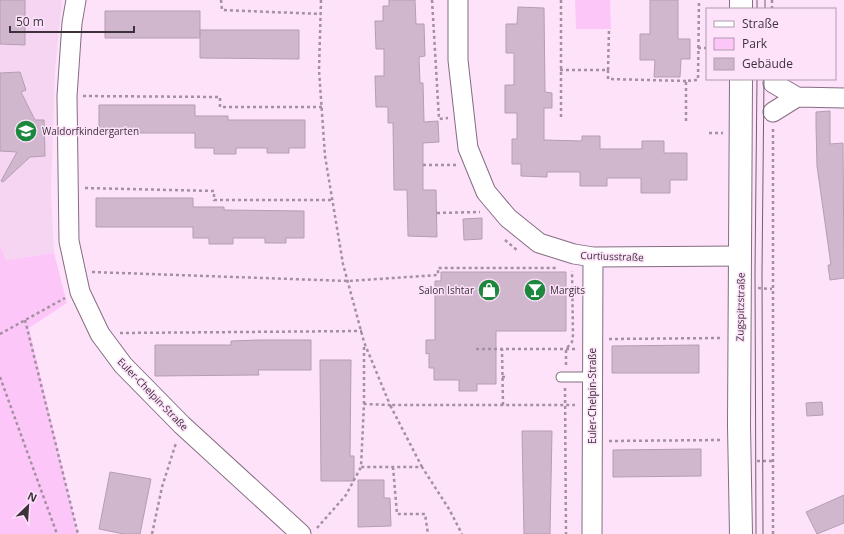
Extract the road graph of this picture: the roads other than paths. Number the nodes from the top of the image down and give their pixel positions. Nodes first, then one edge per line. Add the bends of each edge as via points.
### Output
1 (76, 0) edge
2 (458, 0) edge
3 (741, 80) edge
4 (773, 83) dead end
5 (797, 97) junction
6 (844, 98) edge
7 (773, 112) road end
8 (741, 256) junction
9 (593, 257) junction
10 (563, 377) road end
11 (592, 377) junction
12 (301, 534) edge
13 (592, 534) edge
14 (741, 534) edge

1 - 12 street, Euler-Chelpin-Straße via 67,96 69,241 80,292 100,334 123,365 182,425
2 - 9 street, Curtiusstraße via 458,60 468,148 486,192 508,218 539,243
3 - 8 street, Zugspitzstraße
4 - 5 street
5 - 6 street
5 - 7 street
8 - 9 street, Curtiusstraße
8 - 14 street, Zugspitzstraße
9 - 11 street, Euler-Chelpin-Straße
10 - 11 lane
11 - 13 street, Euler-Chelpin-Straße

